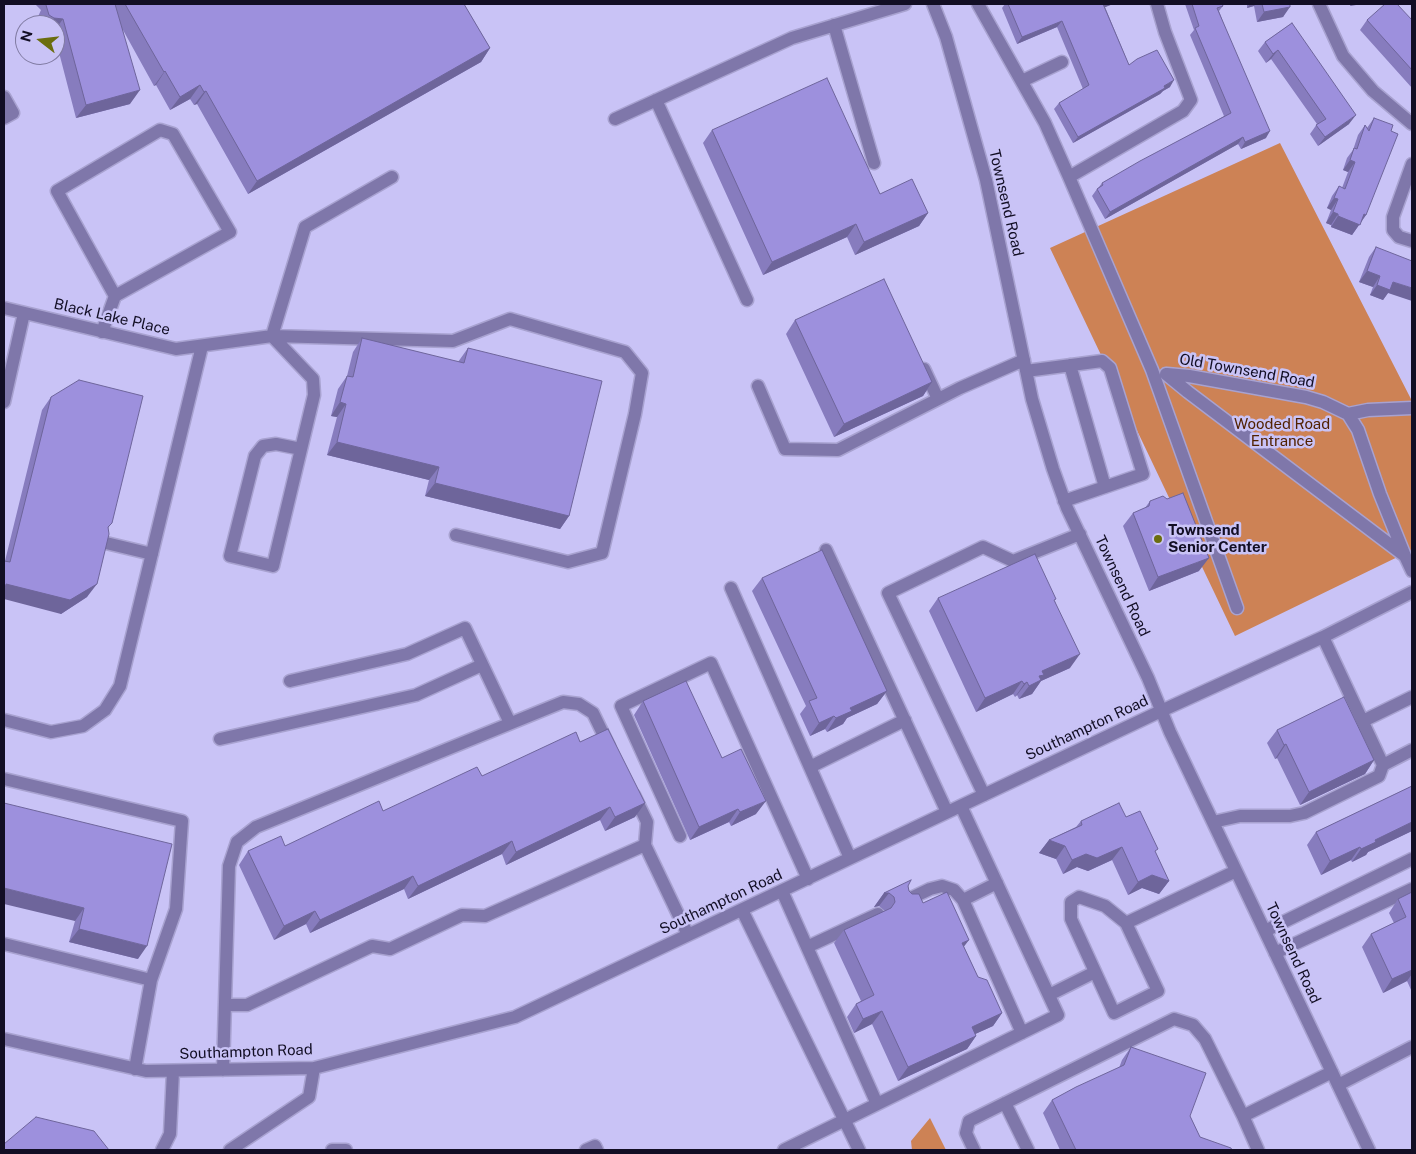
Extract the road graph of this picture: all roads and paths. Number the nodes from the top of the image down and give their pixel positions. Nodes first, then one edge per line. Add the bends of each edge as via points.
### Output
1 (905, 4) edge
2 (933, 4) edge
3 (978, 4) edge
4 (1157, 4) edge
5 (1319, 4) edge
6 (834, 25) junction
7 (1062, 62) dead end
8 (1022, 81) junction
9 (4, 97) edge
10 (656, 100) junction
11 (4, 118) edge
12 (615, 119) dead end
13 (1412, 124) edge
14 (874, 163) dead end
15 (1412, 164) edge
16 (1069, 176) junction
17 (392, 177) dead end
18 (1412, 241) edge
19 (115, 296) junction
20 (747, 300) dead end
21 (4, 308) edge
22 (24, 313) junction
23 (102, 332) junction
24 (272, 336) junction
25 (202, 346) junction
26 (916, 354) edge
27 (1070, 365) junction
28 (1025, 366) junction
29 (1152, 370) junction
30 (1167, 374) junction
31 (758, 386) dead end
32 (938, 399) junction
33 (4, 402) edge
34 (1412, 408) edge
35 (1348, 414) junction
36 (301, 449) junction
37 (1104, 487) junction
38 (1064, 501) junction
39 (1080, 534) junction
40 (456, 535) dead end
41 (106, 543) edge
42 (826, 550) dead end
43 (152, 554) junction
44 (1405, 556) junction
45 (1412, 572) edge
46 (731, 588) dead end
47 (1412, 592) edge
48 (1237, 608) dead end
49 (1323, 637) junction
50 (482, 664) junction
51 (290, 681) dead end
52 (1412, 697) edge
53 (1161, 711) junction
54 (4, 720) edge
55 (905, 720) junction
56 (1363, 721) junction
57 (510, 724) junction
58 (220, 739) dead end
59 (1412, 750) edge
60 (614, 755) edge
61 (1383, 765) junction
62 (810, 767) junction
63 (4, 779) edge
64 (626, 780) edge
65 (984, 795) junction
66 (961, 806) junction
67 (947, 812) junction
68 (1213, 822) junction
69 (680, 836) dead end
70 (645, 844) junction
71 (850, 858) junction
72 (1412, 859) edge
73 (1236, 871) junction
74 (808, 878) junction
75 (997, 883) junction
76 (1412, 889) edge
77 (782, 891) junction
78 (906, 900) edge
79 (963, 900) junction
80 (742, 910) junction
81 (878, 914) edge
82 (1126, 923) junction
83 (1265, 931) junction
84 (688, 935) junction
85 (4, 944) edge
86 (807, 947) junction
87 (1275, 953) junction
88 (1095, 972) junction
89 (151, 980) junction
90 (1049, 995) junction
91 (225, 1005) junction
92 (1022, 1033) junction
93 (4, 1039) edge
94 (1412, 1047) edge
95 (314, 1068) junction
96 (135, 1069) junction
97 (223, 1070) junction
98 (174, 1071) junction
99 (1332, 1072) junction
100 (1338, 1085) junction
101 (1006, 1103) junction
102 (878, 1104) junction
103 (1242, 1116) junction
104 (844, 1121) junction
105 (162, 1150) edge
106 (230, 1150) edge
107 (332, 1150) edge
108 (346, 1150) edge
109 (586, 1150) edge
110 (597, 1150) edge
111 (784, 1150) edge
112 (858, 1150) edge
113 (974, 1150) edge
114 (1028, 1150) edge
115 (1258, 1150) edge
116 (1369, 1150) edge

1 - 6 street
2 - 28 street, Townsend Road via 946,37 986,180
3 - 8 street
4 - 16 street via 1190,100 1183,111
5 - 13 street via 1343,56 1373,91
6 - 10 street via 792,38
6 - 14 street
7 - 8 street
8 - 16 street via 1046,122
9 - 11 street via 13,113
10 - 12 street
10 - 20 street
15 - 18 street via 1393,217 1393,230 1399,237
16 - 29 street
17 - 24 street via 305,227
19 - 19 street via 230,232 173,134 160,130 57,191
19 - 23 street
21 - 22 street, Black Lake Place
22 - 23 street, Black Lake Place
22 - 33 street
23 - 25 street, Black Lake Place via 176,349
24 - 25 street, Black Lake Place
24 - 36 street via 313,379 314,395
24 - 40 street, Black Lake Place via 453,341 510,319 625,352 642,373 602,552 568,562
25 - 43 street
26 - 32 street
27 - 28 street
27 - 37 street
27 - 37 street via 1102,361 1110,368 1143,474
28 - 32 street
28 - 38 street, Townsend Road via 1052,469
29 - 30 street, Old Townsend Road
29 - 48 street
30 - 35 street, Old Townsend Road via 1306,397
30 - 44 street, Old Townsend Road
31 - 32 street via 785,449 838,450
34 - 35 street
35 - 44 street, Old Townsend Road via 1358,430
36 - 36 street via 273,566 230,556 255,456 263,446 276,444
37 - 38 street
38 - 39 street, Townsend Road
39 - 53 street, Townsend Road
39 - 65 street via 1012,562 983,547 888,593
41 - 43 street
42 - 55 street
43 - 54 street via 120,686 105,710 83,726 51,732
44 - 45 street, Old Townsend Road
46 - 62 street
47 - 49 street, Southampton Road
49 - 53 street, Southampton Road
49 - 56 street
50 - 51 street via 465,628 407,654
50 - 57 street
50 - 58 street via 416,695
52 - 56 street
53 - 65 street, Southampton Road
53 - 68 street, Townsend Road
55 - 62 street
55 - 67 street
56 - 61 street
57 - 60 street via 563,702 580,704 593,712
57 - 91 street via 256,827 237,842 228,866
59 - 61 street
61 - 68 street via 1379,776 1304,813 1240,816
62 - 71 street
63 - 89 street via 182,821 176,909
64 - 70 street via 647,822
65 - 66 street, Southampton Road
66 - 67 street, Southampton Road
66 - 75 street
67 - 71 street, Southampton Road
68 - 73 street, Townsend Road
69 - 74 street via 620,706 711,663
70 - 84 street
70 - 91 street via 485,916 462,915 390,948 372,946 247,1005
71 - 74 street, Southampton Road
72 - 83 street
73 - 82 street
73 - 83 street, Townsend Road
74 - 77 street, Southampton Road
75 - 79 street
75 - 90 street
76 - 87 street
77 - 80 street, Southampton Road
77 - 86 street
78 - 79 street via 942,886 954,890
79 - 92 street
80 - 84 street, Southampton Road
80 - 104 street
81 - 86 street
82 - 88 street via 1105,906 1079,897 1071,902 1071,919
82 - 88 street via 1158,991 1114,1013
83 - 87 street, Townsend Road
84 - 95 street, Southampton Road via 515,1017
85 - 89 street
86 - 102 street
87 - 99 street, Townsend Road
88 - 90 street
89 - 96 street
90 - 92 street via 1058,1015
91 - 97 street
92 - 102 street
93 - 96 street, Southampton Road
94 - 100 street
95 - 97 street, Southampton Road
95 - 106 street via 309,1097
96 - 98 street, Southampton Road
97 - 98 street, Southampton Road
98 - 105 street via 170,1134
99 - 100 street, Townsend Road
99 - 103 street
100 - 116 street, Townsend Road
101 - 103 street via 1174,1018 1193,1026 1205,1039
101 - 113 street via 969,1120 966,1133
101 - 114 street
102 - 104 street
103 - 115 street
104 - 111 street
104 - 112 street
107 - 108 street
109 - 110 street via 595,1146

